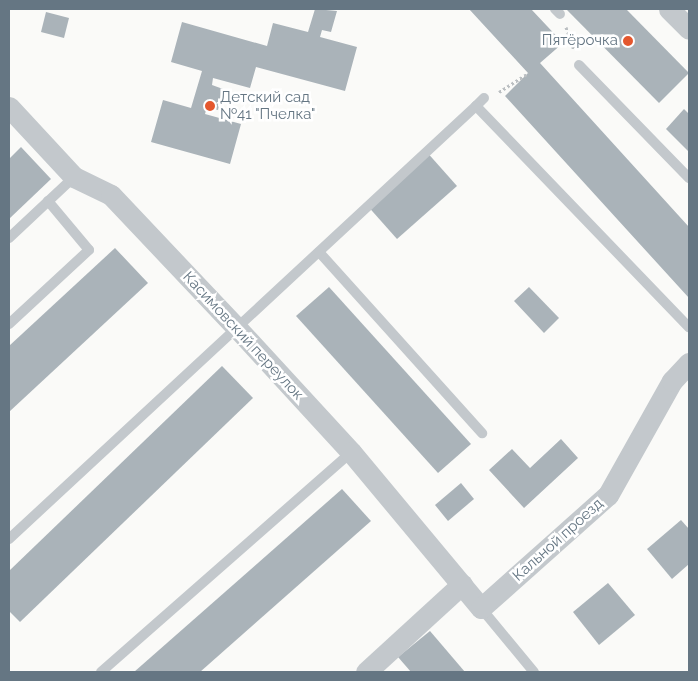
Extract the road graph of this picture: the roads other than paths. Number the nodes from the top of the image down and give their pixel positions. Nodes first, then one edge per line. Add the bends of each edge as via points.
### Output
1 (669, 9) edge
2 (689, 29) edge
3 (579, 65) road end
4 (484, 98) road end
5 (476, 106) junction
6 (9, 107) edge
7 (74, 177) junction
8 (689, 178) edge
9 (48, 201) junction
10 (9, 238) edge
11 (318, 252) junction
12 (9, 324) edge
13 (236, 327) junction
14 (689, 327) edge
15 (689, 363) edge
16 (482, 433) dead end
17 (351, 452) junction
18 (9, 539) edge
19 (462, 584) junction
20 (481, 608) junction
21 (101, 672) edge
22 (366, 672) edge
23 (534, 672) edge

1 - 2 street
3 - 8 lane
4 - 5 lane
5 - 11 lane
5 - 14 lane
6 - 7 street, Касимовский переулок
7 - 9 lane
7 - 13 street, Касимовский переулок via 111,195
9 - 10 lane
9 - 12 lane via 89,250
11 - 13 lane
11 - 16 lane
13 - 17 street, Касимовский переулок
13 - 18 lane
15 - 20 street, Кальной проезд via 672,381 608,495
17 - 19 street, Касимовский переулок
17 - 21 lane
19 - 20 street, Касимовский переулок
19 - 22 street
20 - 23 lane

